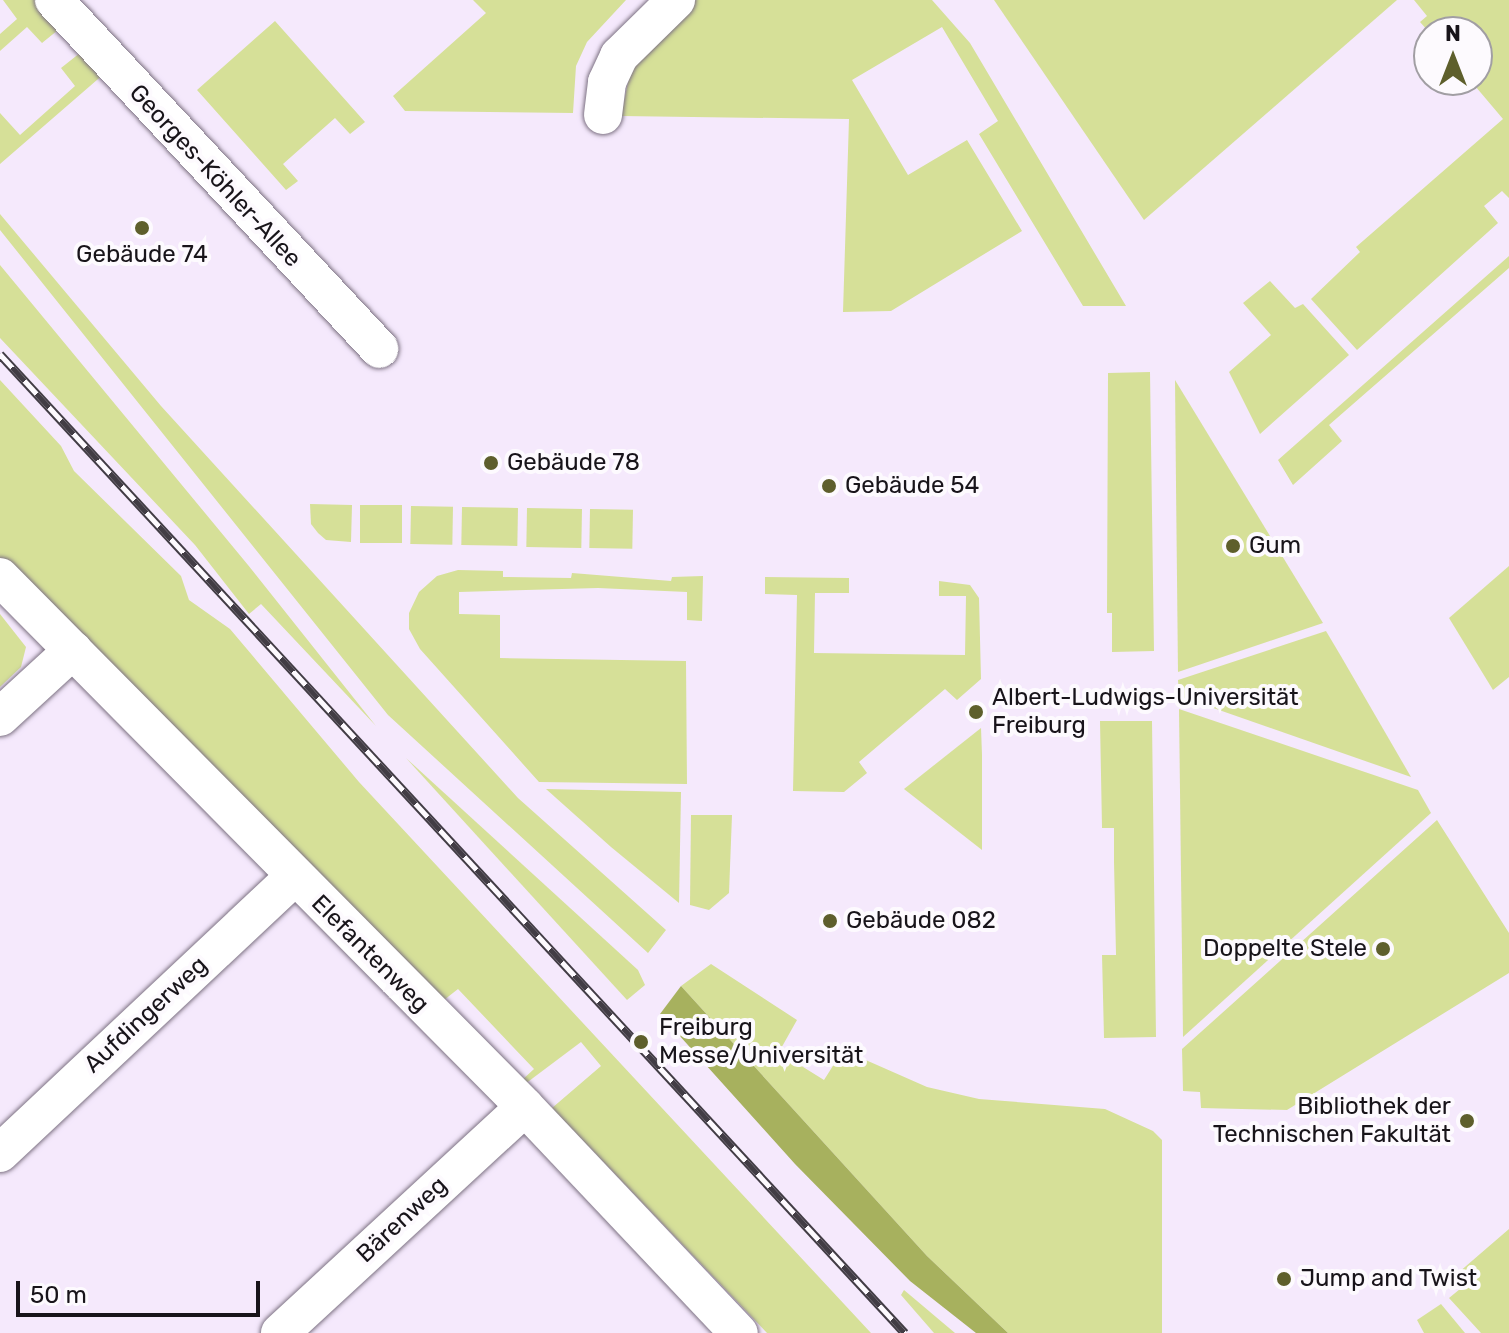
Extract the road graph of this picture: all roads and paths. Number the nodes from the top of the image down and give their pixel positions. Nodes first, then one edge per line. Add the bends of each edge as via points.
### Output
1 (54, 0) edge
2 (676, 0) edge
3 (603, 115) dead end
4 (379, 349) dead end
5 (0, 577) edge
6 (73, 650) junction
7 (0, 717) edge
8 (293, 878) junction
9 (525, 1107) junction
10 (0, 1153) edge
11 (280, 1333) edge
12 (739, 1333) edge

1 - 4 street, Georges-Köhler-Allee
2 - 3 street via 619,56 607,82
5 - 6 street, Elefantenweg
6 - 7 street
6 - 8 street, Elefantenweg
8 - 9 street, Elefantenweg
8 - 10 street, Aufdingerweg
9 - 11 street, Bärenweg
9 - 12 street, Elefantenweg

